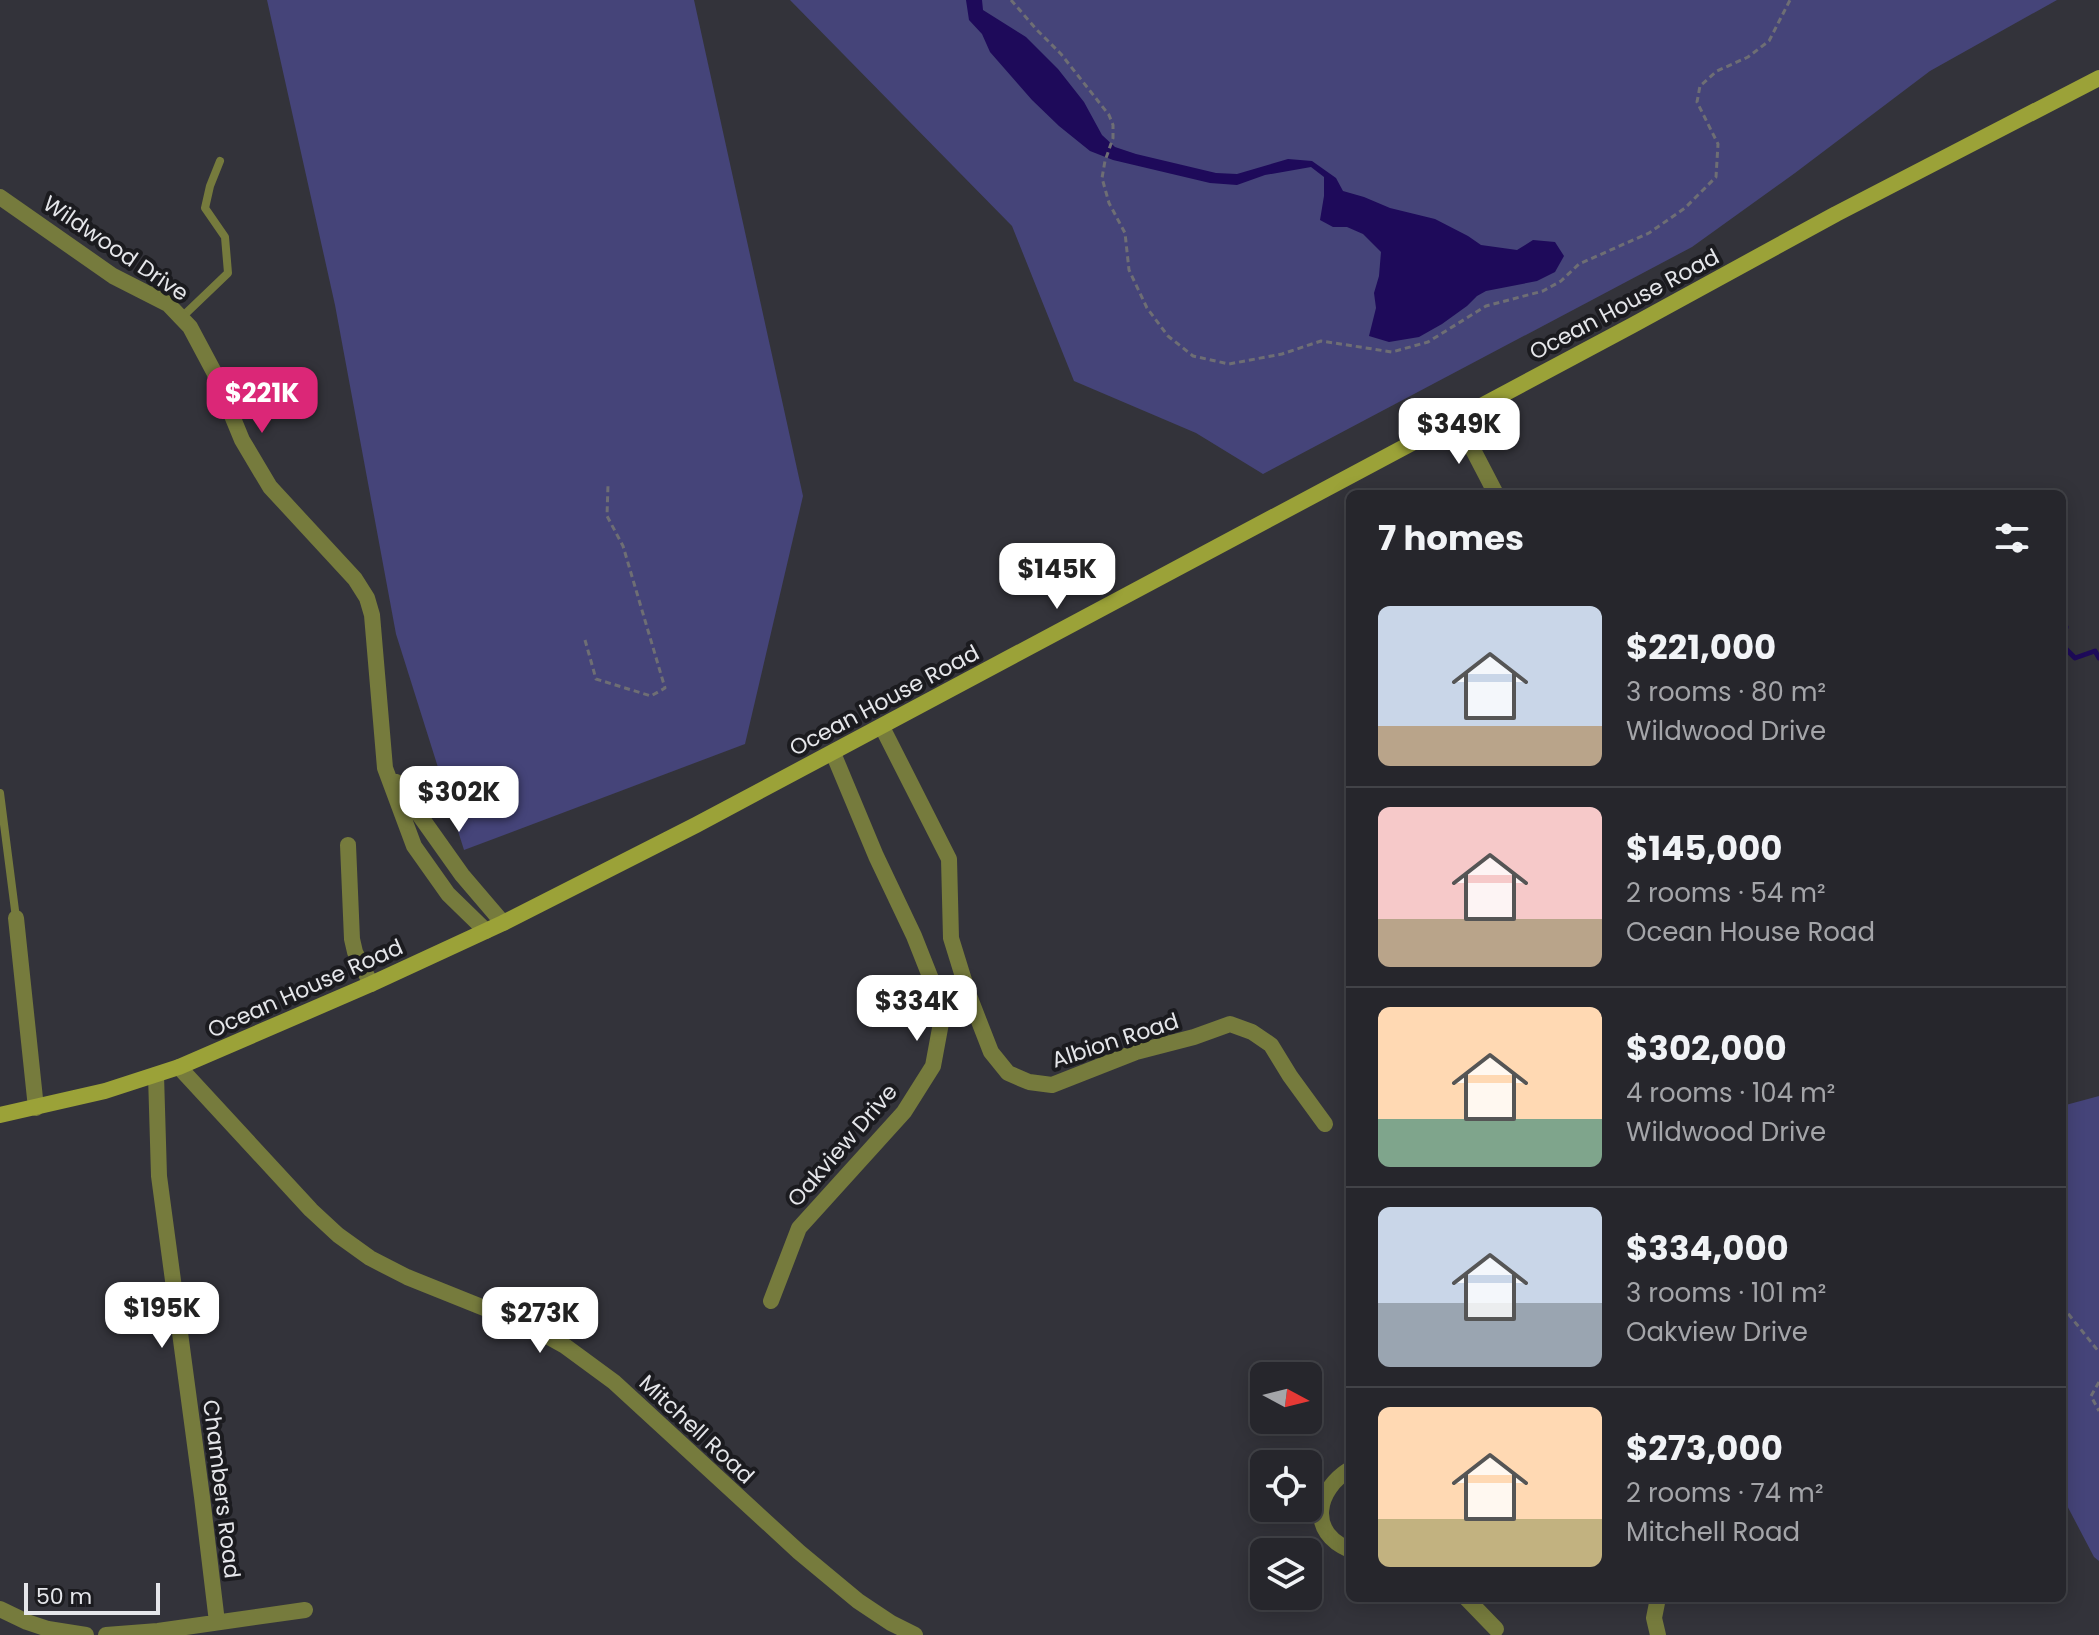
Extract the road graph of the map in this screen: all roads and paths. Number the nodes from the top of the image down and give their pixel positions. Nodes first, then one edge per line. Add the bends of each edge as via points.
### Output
1 (1011, 0) edge
2 (1790, 0) edge
3 (2099, 78) edge
4 (220, 161) dead end
5 (0, 197) edge
6 (181, 318) junction
7 (1457, 419) junction
8 (608, 485) dead end
9 (1494, 490) edge
10 (585, 640) dead end
11 (882, 727) junction
12 (833, 753) junction
13 (385, 768) junction
14 (0, 793) edge
15 (348, 845) dead end
16 (16, 918) joint
17 (503, 923) junction
18 (486, 931) junction
19 (371, 984) junction
20 (179, 1067) junction
21 (156, 1075) junction
22 (36, 1108) junction
23 (0, 1115) edge
24 (1325, 1124) dead end
25 (771, 1301) dead end
26 (2066, 1311) edge
27 (2099, 1352) edge
28 (2099, 1382) edge
29 (2099, 1411) edge
30 (1346, 1471) edge
31 (1346, 1548) edge
32 (1470, 1602) edge
33 (1657, 1602) edge
34 (0, 1609) edge
35 (305, 1610) dead end
36 (217, 1622) junction
37 (1496, 1629) dead end
38 (86, 1635) edge
39 (106, 1635) edge
40 (915, 1635) edge
41 (1658, 1635) edge

1 - 2 path via 1109,115 1113,138 1102,178 1125,233 1129,270 1147,308 1168,336 1193,356 1229,364 1321,341 1392,352 1428,342 1486,306 1543,291 1579,264 1649,233 1716,177 1718,144 1697,102 1700,86 1769,41
3 - 7 main road, Ocean House Road
4 - 6 lane via 205,208 225,237 228,273
5 - 6 street, Wildwood Drive via 113,276 168,304
6 - 13 street, Wildwood Drive via 214,372 242,440 270,487 367,598
7 - 9 street
7 - 11 main road, Ocean House Road
8 - 10 path via 607,516 623,546 665,688 651,696 596,679
11 - 12 main road, Ocean House Road
11 - 24 street, Albion Road via 949,859 951,938 991,1052 1008,1073 1052,1085 1230,1024 1271,1045
12 - 17 main road, Ocean House Road
12 - 25 street, Oakview Drive via 914,936 941,1023 933,1066 904,1112 799,1228
13 - 17 street
13 - 18 street, Wildwood Drive via 414,846 448,894
14 - 16 lane
15 - 19 street via 352,939
16 - 22 street
17 - 18 main road, Ocean House Road
18 - 19 main road, Ocean House Road
19 - 20 main road, Ocean House Road
20 - 21 main road, Ocean House Road
20 - 40 street, Mitchell Road via 338,1235 407,1277 565,1346 614,1382 858,1601
21 - 22 main road, Ocean House Road
21 - 36 street, Chambers Road via 159,1176
22 - 23 main road, Ocean House Road
26 - 27 path
28 - 29 path via 2091,1396
30 - 31 street via 1330,1486 1320,1510 1325,1530
32 - 37 street
33 - 41 street
34 - 38 street via 48,1629
35 - 36 street
36 - 39 street

